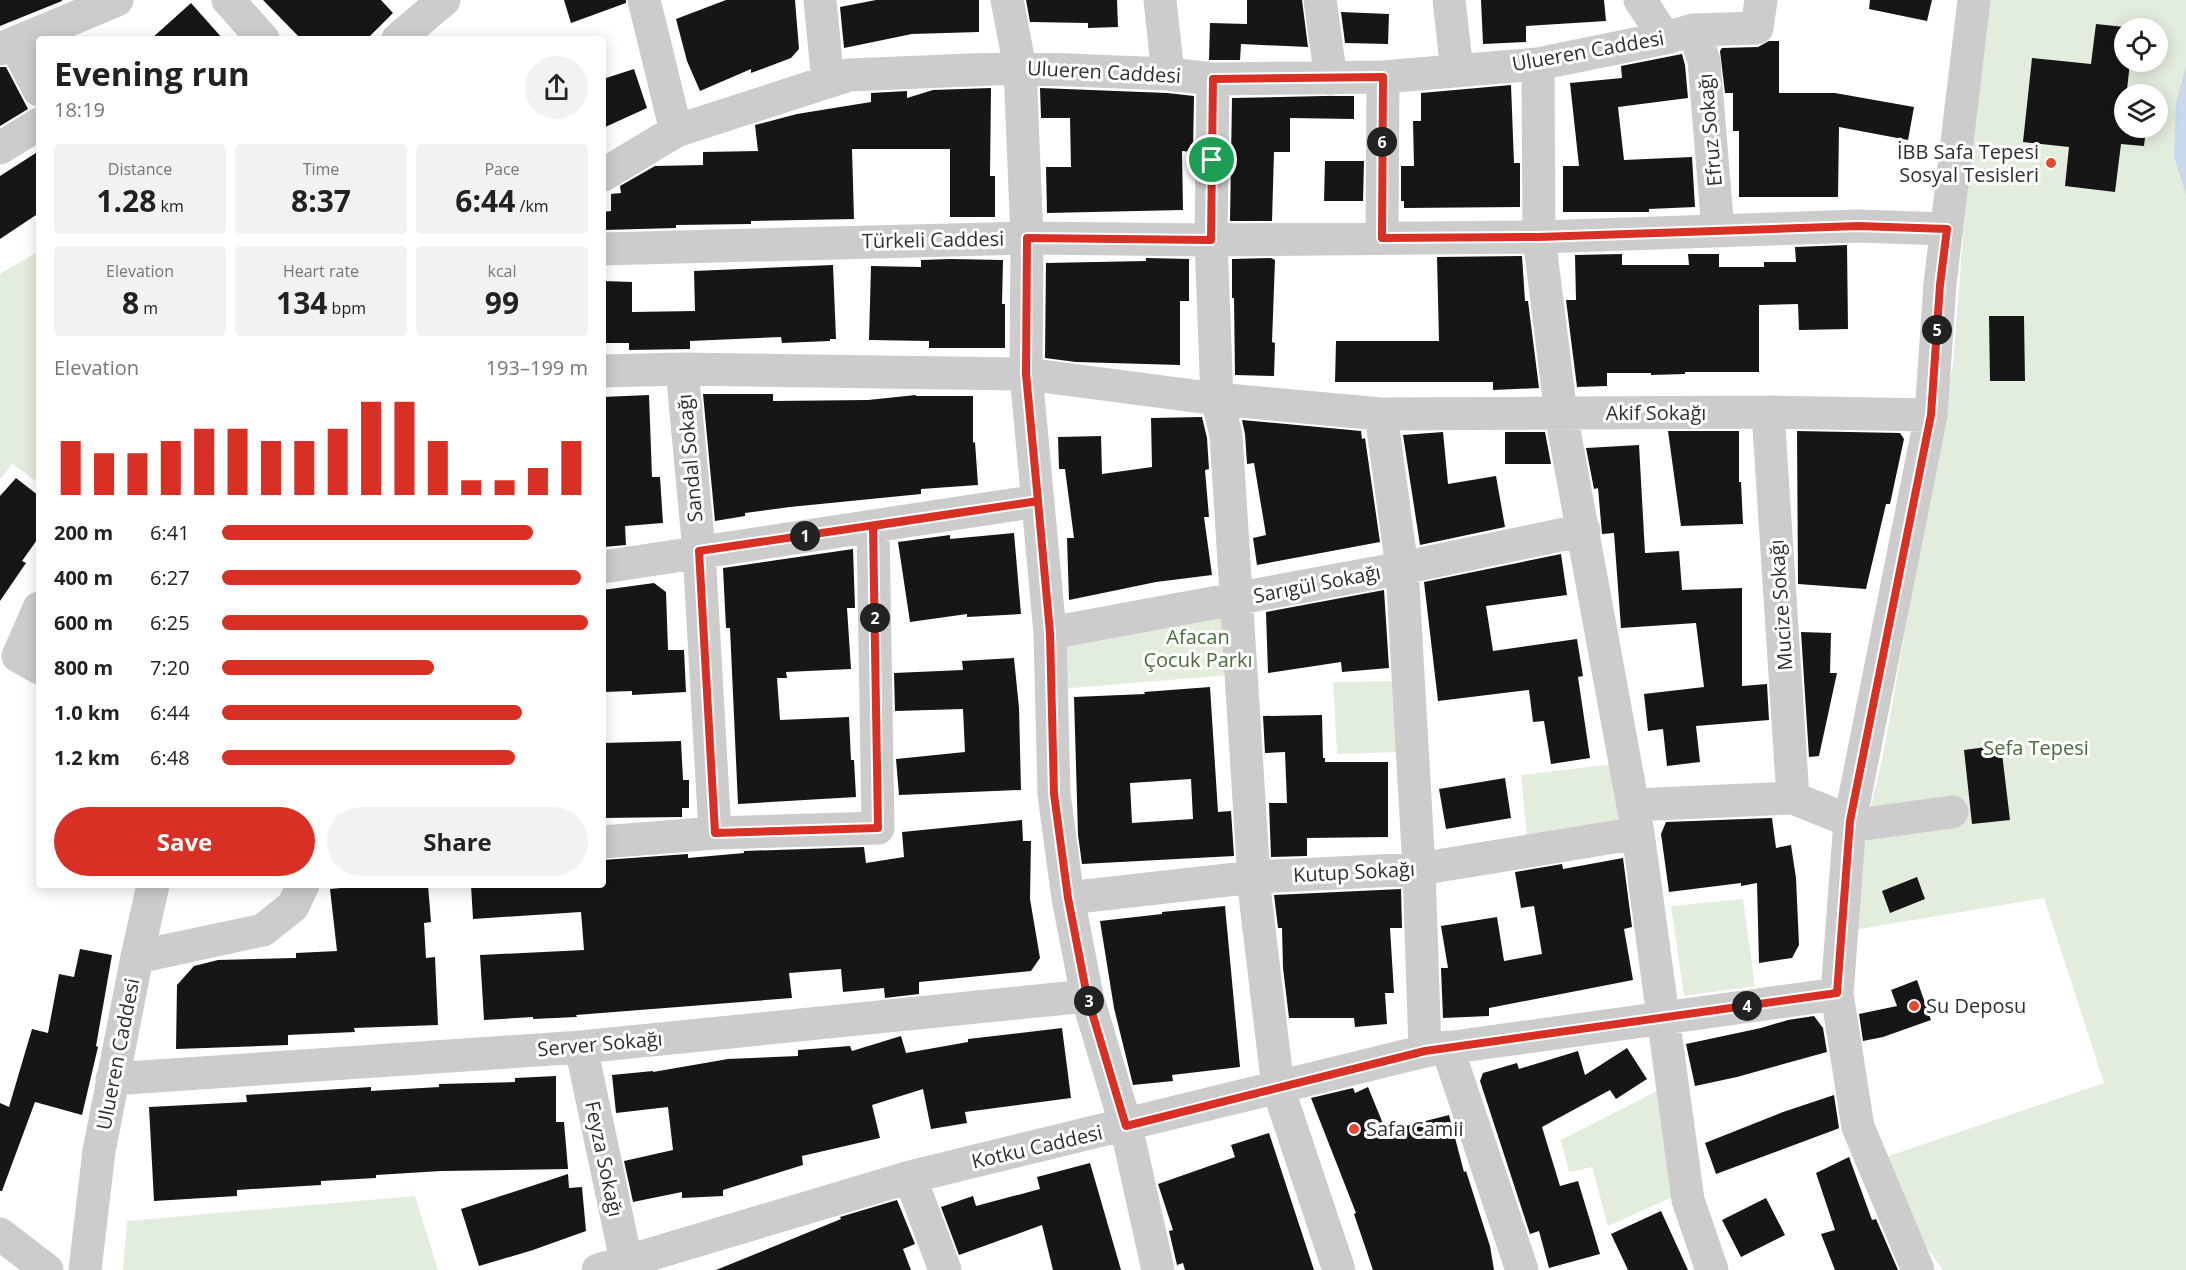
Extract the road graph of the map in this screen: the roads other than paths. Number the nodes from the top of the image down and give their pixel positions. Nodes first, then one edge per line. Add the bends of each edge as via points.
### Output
1 (117, 0) edge
2 (228, 0) edge
3 (444, 0) edge
4 (644, 0) edge
5 (820, 0) edge
6 (1007, 0) edge
7 (1160, 0) edge
8 (1320, 0) edge
9 (1449, 0) edge
10 (1640, 0) edge
11 (1761, 0) edge
12 (1974, 0) edge
13 (1680, 34) junction
14 (260, 36) edge
15 (402, 36) edge
16 (8, 46) edge
17 (1538, 64) junction
18 (1020, 68) junction
19 (1456, 71) junction
20 (1168, 74) junction
21 (1383, 77) junction
22 (1213, 79) junction
23 (1331, 79) junction
24 (828, 82) junction
25 (36, 86) edge
26 (36, 126) edge
27 (676, 131) junction
28 (0, 148) edge
29 (606, 173) edge
30 (1947, 229) junction
31 (1718, 231) junction
32 (1539, 237) junction
33 (1027, 238) junction
34 (1382, 238) junction
35 (1211, 240) junction
36 (606, 249) edge
37 (682, 369) junction
38 (606, 371) edge
39 (1026, 374) junction
40 (1217, 399) junction
41 (1768, 412) junction
42 (1382, 414) junction
43 (1562, 414) junction
44 (1931, 415) junction
45 (1038, 501) junction
46 (873, 526) junction
47 (1584, 530) junction
48 (699, 551) junction
49 (606, 566) edge
50 (1402, 568) junction
51 (1237, 600) junction
52 (36, 615) edge
53 (1050, 633) junction
54 (36, 666) edge
55 (1793, 798) junction
56 (1952, 812) dead end
57 (1636, 819) junction
58 (1850, 823) junction
59 (715, 833) junction
60 (606, 842) edge
61 (1419, 869) junction
62 (1254, 878) junction
63 (152, 888) edge
64 (302, 888) edge
65 (1068, 898) junction
66 (137, 957) junction
67 (1837, 993) junction
68 (1087, 996) junction
69 (1663, 1017) junction
70 (581, 1047) junction
71 (1436, 1049) junction
72 (112, 1079) junction
73 (1278, 1088) junction
74 (1126, 1126) junction
75 (910, 1177) junction
76 (0, 1234) edge
77 (617, 1267) edge
78 (47, 1270) edge
79 (85, 1270) edge
80 (945, 1270) edge
81 (1158, 1270) edge
82 (1339, 1270) edge
83 (1522, 1270) edge
84 (1712, 1270) edge
85 (1918, 1270) edge

1 - 16 street
2 - 14 street
3 - 15 street
4 - 27 street
5 - 24 street
6 - 18 street
7 - 20 street
8 - 23 street
9 - 19 street
10 - 13 street, Efruz Sokağı
11 - 13 street, Ulueren Caddesi via 1757,28
12 - 30 street
13 - 17 street, Ulueren Caddesi
13 - 31 street, Efruz Sokağı via 1704,61
16 - 25 street
17 - 19 street, Ulueren Caddesi
17 - 32 street
18 - 20 street, Ulueren Caddesi
18 - 24 street, Ulueren Caddesi via 849,75
18 - 33 street
19 - 21 street, Ulueren Caddesi
20 - 22 street, Ulueren Caddesi
21 - 23 street, Ulueren Caddesi
21 - 34 street
22 - 23 street, Ulueren Caddesi
22 - 35 street
24 - 27 street, Ulueren Caddesi
26 - 28 street
27 - 29 street, Ulueren Caddesi
30 - 31 street, Türkeli Caddesi via 1858,226
30 - 44 street
31 - 32 street, Türkeli Caddesi
32 - 34 street, Türkeli Caddesi
32 - 43 street
33 - 35 street, Türkeli Caddesi
33 - 36 street, Türkeli Caddesi
33 - 39 street
34 - 35 street, Türkeli Caddesi
35 - 40 street
37 - 38 street, Akif Sokağı
37 - 39 street, Akif Sokağı
37 - 48 street, Sandal Sokağı
39 - 40 street, Akif Sokağı
39 - 45 street
40 - 42 street, Akif Sokağı
40 - 51 street via 1226,435
41 - 43 street, Akif Sokağı
41 - 44 street, Akif Sokağı
41 - 55 street, Mucize Sokağı
42 - 43 street, Akif Sokağı
42 - 50 street
43 - 47 street
44 - 58 street
45 - 46 street
45 - 53 street
46 - 48 street
46 - 59 street via 878,828
47 - 50 street, Sarıgül Sokağı
47 - 57 street
48 - 49 street
48 - 59 street, Sandal Sokağı
50 - 51 street, Sarıgül Sokağı
50 - 61 street
51 - 53 street, Sarıgül Sokağı
51 - 62 street
52 - 54 street via 18,656
53 - 65 street via 1054,794
55 - 57 street, Kutup Sokağı
55 - 58 street, Kutup Sokağı
56 - 58 street
57 - 61 street, Kutup Sokağı
57 - 69 street
58 - 67 street
59 - 60 street
61 - 62 street, Kutup Sokağı
61 - 71 street
62 - 65 street, Kutup Sokağı
62 - 73 street
63 - 66 street
64 - 66 street, Ulueren Caddesi via 293,906 263,930
65 - 68 street
66 - 72 street, Ulueren Caddesi
67 - 69 street, Kotku Caddesi
67 - 85 street via 1858,1127
68 - 70 street, Server Sokağı
68 - 74 street
69 - 71 street, Kotku Caddesi
69 - 84 street via 1688,1200
70 - 72 street, Server Sokağı
70 - 77 street, Feyza Sokağı
71 - 73 street, Kotku Caddesi
71 - 83 street
72 - 79 street, Ulueren Caddesi
73 - 74 street, Kotku Caddesi
73 - 82 street
74 - 75 street, Kotku Caddesi
74 - 81 street
75 - 77 street, Kotku Caddesi
75 - 80 street
76 - 78 street

